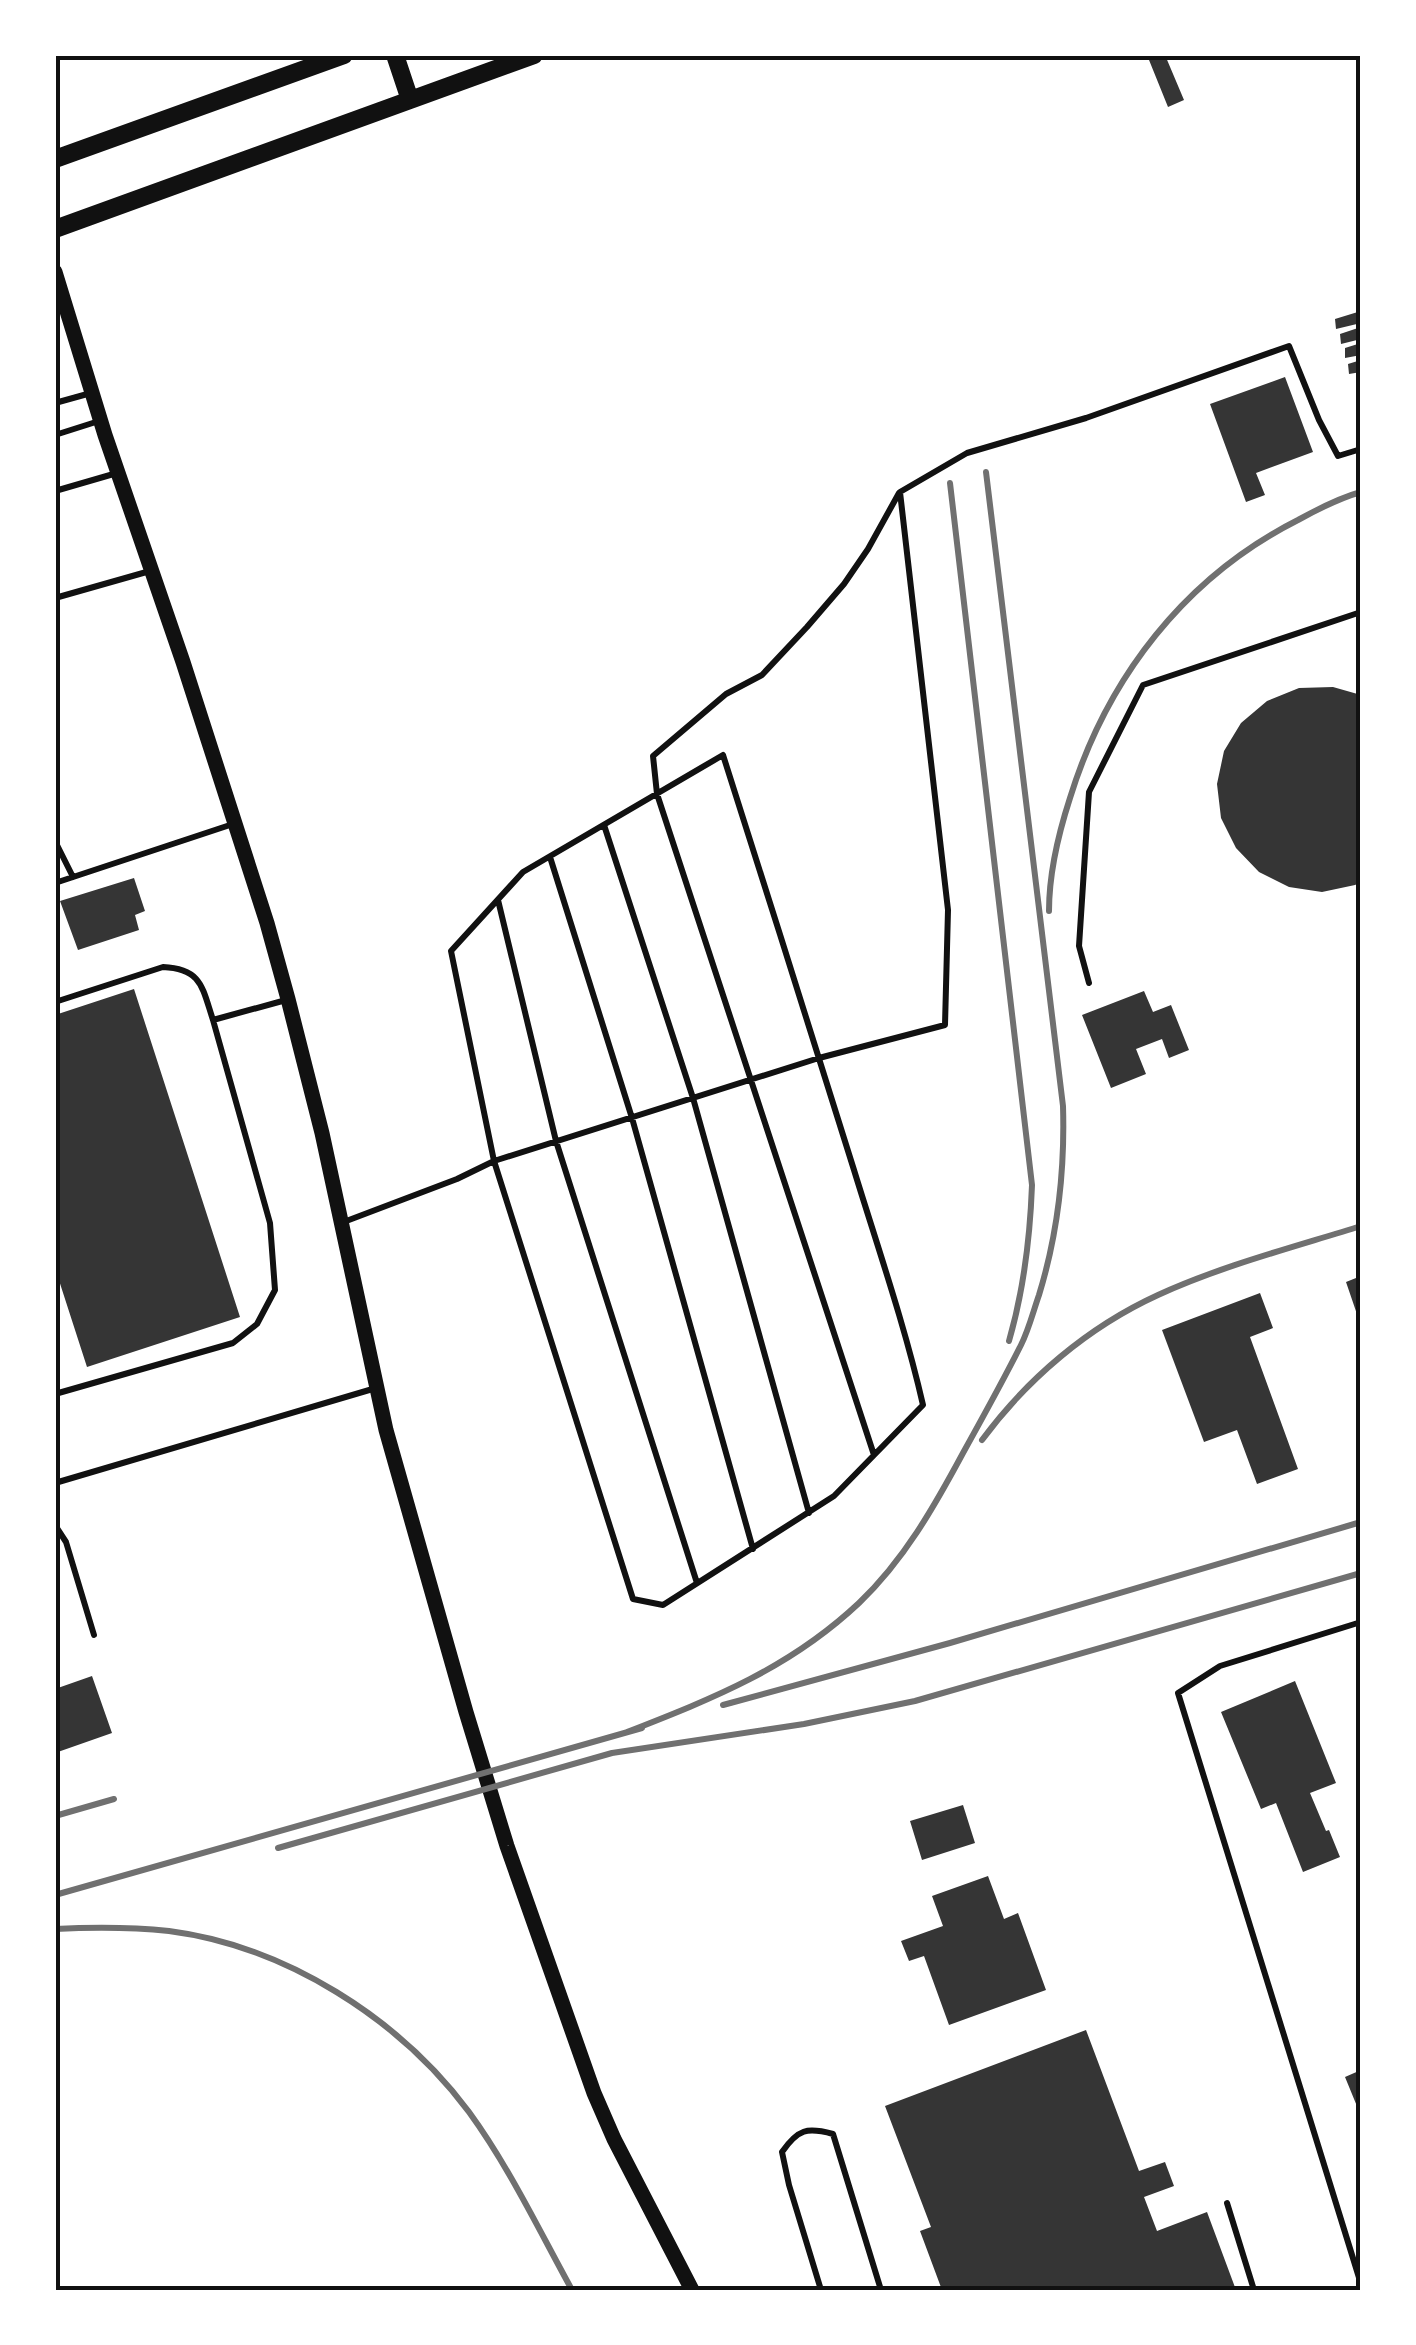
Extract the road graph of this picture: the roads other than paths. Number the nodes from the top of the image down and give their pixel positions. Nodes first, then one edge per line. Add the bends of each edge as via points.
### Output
1 (344, 55) edge
2 (395, 55) edge
3 (534, 55) edge
4 (410, 100) junction
5 (55, 160) edge
6 (55, 229) edge
7 (55, 272) edge
8 (92, 393) junction
9 (55, 402) edge
10 (101, 421) junction
11 (55, 435) edge
12 (1361, 449) edge
13 (118, 473) junction
14 (55, 491) edge
15 (900, 492) junction
16 (151, 570) junction
17 (55, 598) edge
18 (1361, 612) edge
19 (656, 794) junction
20 (234, 824) junction
21 (604, 824) junction
22 (55, 841) edge
23 (550, 857) junction
24 (73, 877) junction
25 (55, 883) edge
26 (498, 900) junction
27 (1089, 983) dead end
28 (288, 999) junction
29 (55, 1002) edge
30 (212, 1020) junction
31 (819, 1058) junction
32 (749, 1080) junction
33 (693, 1098) junction
34 (632, 1118) junction
35 (556, 1142) junction
36 (494, 1161) junction
37 (340, 1224) junction
38 (377, 1387) junction
39 (55, 1394) edge
40 (874, 1455) junction
41 (55, 1483) edge
42 (808, 1513) junction
43 (55, 1525) edge
44 (753, 1549) junction
45 (697, 1583) junction
46 (1361, 1622) edge
47 (94, 1636) dead end
48 (1227, 2203) dead end
49 (1361, 2284) edge
50 (692, 2290) edge
51 (820, 2290) edge
52 (881, 2290) edge
53 (1254, 2290) edge

1 - 5 main road
2 - 4 main road
3 - 4 main road
4 - 6 main road
7 - 8 street
8 - 9 lane
8 - 10 street
10 - 11 lane
10 - 13 street
12 - 15 lane via 1338,456 1289,346 967,454
13 - 14 lane
13 - 16 street
15 - 19 lane via 844,584 807,626 762,674 726,694 653,756
15 - 31 lane via 948,910 945,1026
16 - 17 lane
16 - 20 street
18 - 27 lane via 1142,685 1089,792 1078,946
19 - 21 lane
19 - 31 lane via 723,755
19 - 32 lane
20 - 24 lane
20 - 28 street
21 - 23 lane
21 - 33 lane
22 - 24 lane
23 - 26 lane via 523,872
23 - 34 lane
24 - 25 lane
26 - 35 lane
26 - 36 lane via 451,950
28 - 30 lane
28 - 37 street
29 - 30 lane via 177,968 200,982
30 - 39 lane via 270,1222 275,1290 257,1324 233,1343
31 - 32 lane
31 - 40 lane via 923,1405
32 - 33 lane
32 - 40 lane
33 - 34 lane
33 - 42 lane
34 - 35 lane
34 - 44 lane
35 - 36 lane
35 - 45 lane
36 - 37 lane
36 - 45 lane via 633,1599 663,1605
37 - 38 street
38 - 41 lane
38 - 50 street via 507,1846 594,2093
40 - 42 lane
42 - 44 lane
43 - 47 lane
44 - 45 lane
46 - 49 lane via 1220,1666 1178,1692
48 - 53 lane
51 - 52 lane via 782,2152 793,2136 812,2128 833,2134

